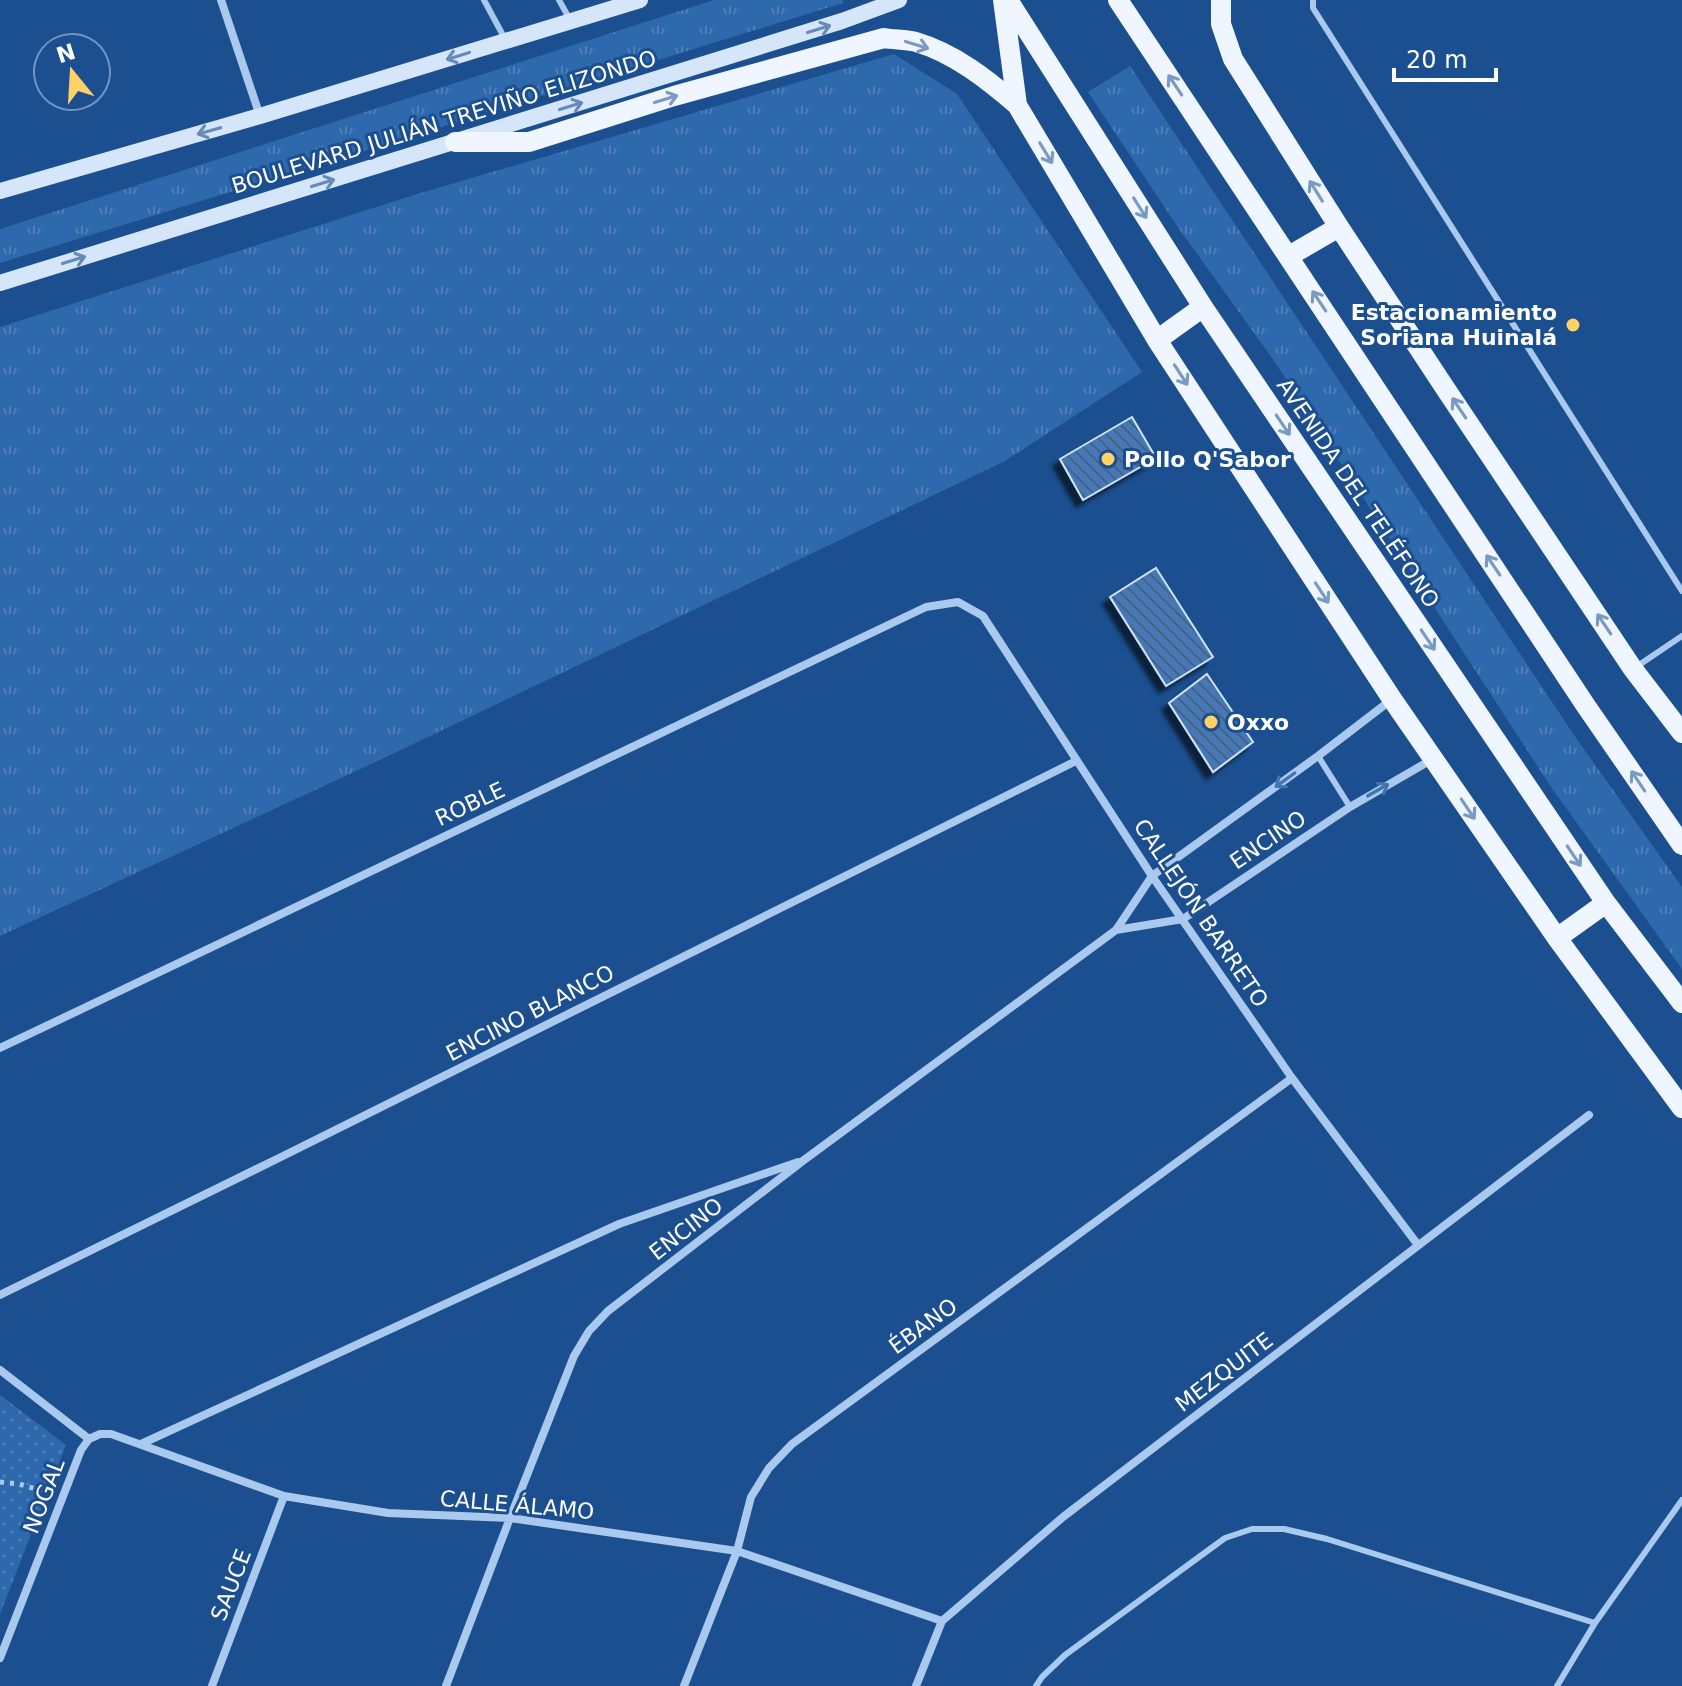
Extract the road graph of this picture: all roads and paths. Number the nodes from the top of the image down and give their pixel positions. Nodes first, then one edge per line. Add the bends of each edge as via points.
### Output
1 (221, 0) edge
2 (484, 0) edge
3 (559, 0) edge
4 (640, 0) edge
5 (899, 0) edge
6 (1005, 0) edge
7 (1118, 0) edge
8 (1221, 0) edge
9 (1313, 0) edge
10 (570, 20) junction
11 (506, 41) junction
12 (1017, 105) junction
13 (260, 116) junction
14 (455, 142) junction
15 (0, 191) edge
16 (1339, 227) junction
17 (1289, 256) junction
18 (0, 283) edge
19 (1203, 307) junction
20 (1157, 340) junction
21 (1682, 591) edge
22 (958, 602) joint
23 (1682, 636) edge
24 (1633, 669) junction
25 (1392, 699) junction
26 (1682, 733) edge
27 (1318, 756) junction
28 (1433, 759) junction
29 (1076, 761) junction
30 (1350, 807) junction
31 (1682, 845) edge
32 (1152, 876) junction
33 (1606, 903) junction
34 (1183, 919) junction
35 (1116, 930) junction
36 (1557, 938) junction
37 (1682, 1003) edge
38 (0, 1048) edge
39 (1292, 1078) junction
40 (1682, 1108) edge
41 (1589, 1115) dead end
42 (804, 1160) junction
43 (1418, 1245) junction
44 (0, 1295) edge
45 (0, 1370) edge
46 (89, 1439) junction
47 (141, 1444) junction
48 (0, 1482) edge
49 (48, 1492) dead end
50 (284, 1496) junction
51 (1682, 1500) edge
52 (510, 1518) junction
53 (737, 1551) junction
54 (942, 1621) junction
55 (1595, 1623) junction
56 (0, 1658) edge
57 (212, 1686) edge
58 (446, 1686) edge
59 (684, 1686) edge
60 (916, 1686) edge
61 (1036, 1686) edge
62 (1557, 1686) edge

1 - 13 street
2 - 11 lane
3 - 10 lane
4 - 10 main road
14 -> 5 main road, BOULEVARD JULIÁN TREVIÑO ELIZONDO
6 - 12 main road
6 -> 19 main road, AVENIDA DEL TELÉFONO
17 -> 7 main road
16 -> 8 main road via 1233,59 1221,24
9 - 21 lane via 1313,8
10 - 11 main road
11 -> 13 main road
14 -> 12 main road via 529,142 884,38 915,42 952,58
12 -> 20 main road
13 -> 15 main road
18 -> 14 main road, BOULEVARD JULIÁN TREVIÑO ELIZONDO
16 - 17 main road
24 -> 16 main road
31 -> 17 main road
19 - 20 main road
19 -> 33 main road, AVENIDA DEL TELÉFONO
20 -> 25 main road
22 - 29 street, CALLEJÓN BARRETO via 983,616
22 - 38 street, ROBLE via 926,607
23 - 24 lane
24 - 26 main road
25 - 27 street, ENCINO
25 - 28 main road
27 - 30 lane
27 -> 32 street, ENCINO
30 -> 28 street, ENCINO
28 -> 36 main road
29 - 32 street, CALLEJÓN BARRETO
29 - 44 street, ENCINO BLANCO
30 - 34 street, ENCINO
32 - 34 street, CALLEJÓN BARRETO
32 - 35 street, ENCINO
33 - 36 main road
33 - 37 main road, AVENIDA DEL TELÉFONO
34 - 35 street, ENCINO
34 - 39 street, CALLEJÓN BARRETO
35 - 42 street, ENCINO
36 - 40 main road
39 - 43 street, CALLEJÓN BARRETO
39 - 53 street, ÉBANO via 792,1444 751,1497
41 - 43 street, MEZQUITE
42 - 47 street via 619,1224
42 - 52 street, ENCINO via 589,1331 574,1356
43 - 54 street, MEZQUITE via 1063,1517
45 - 46 street
46 - 47 street, CALLE ÁLAMO via 111,1434
46 - 56 street, NOGAL
47 - 50 street, CALLE ÁLAMO
48 - 49 path
50 - 52 street, CALLE ÁLAMO via 388,1513
50 - 57 street, SAUCE
51 - 55 lane
52 - 53 street, CALLE ÁLAMO
52 - 58 street, ENCINO
53 - 54 street, CALLE ÁLAMO
53 - 59 street, ÉBANO
54 - 60 street, MEZQUITE
55 - 61 lane via 1327,1539 1284,1529 1252,1529 1225,1538 1065,1655
55 - 62 lane

